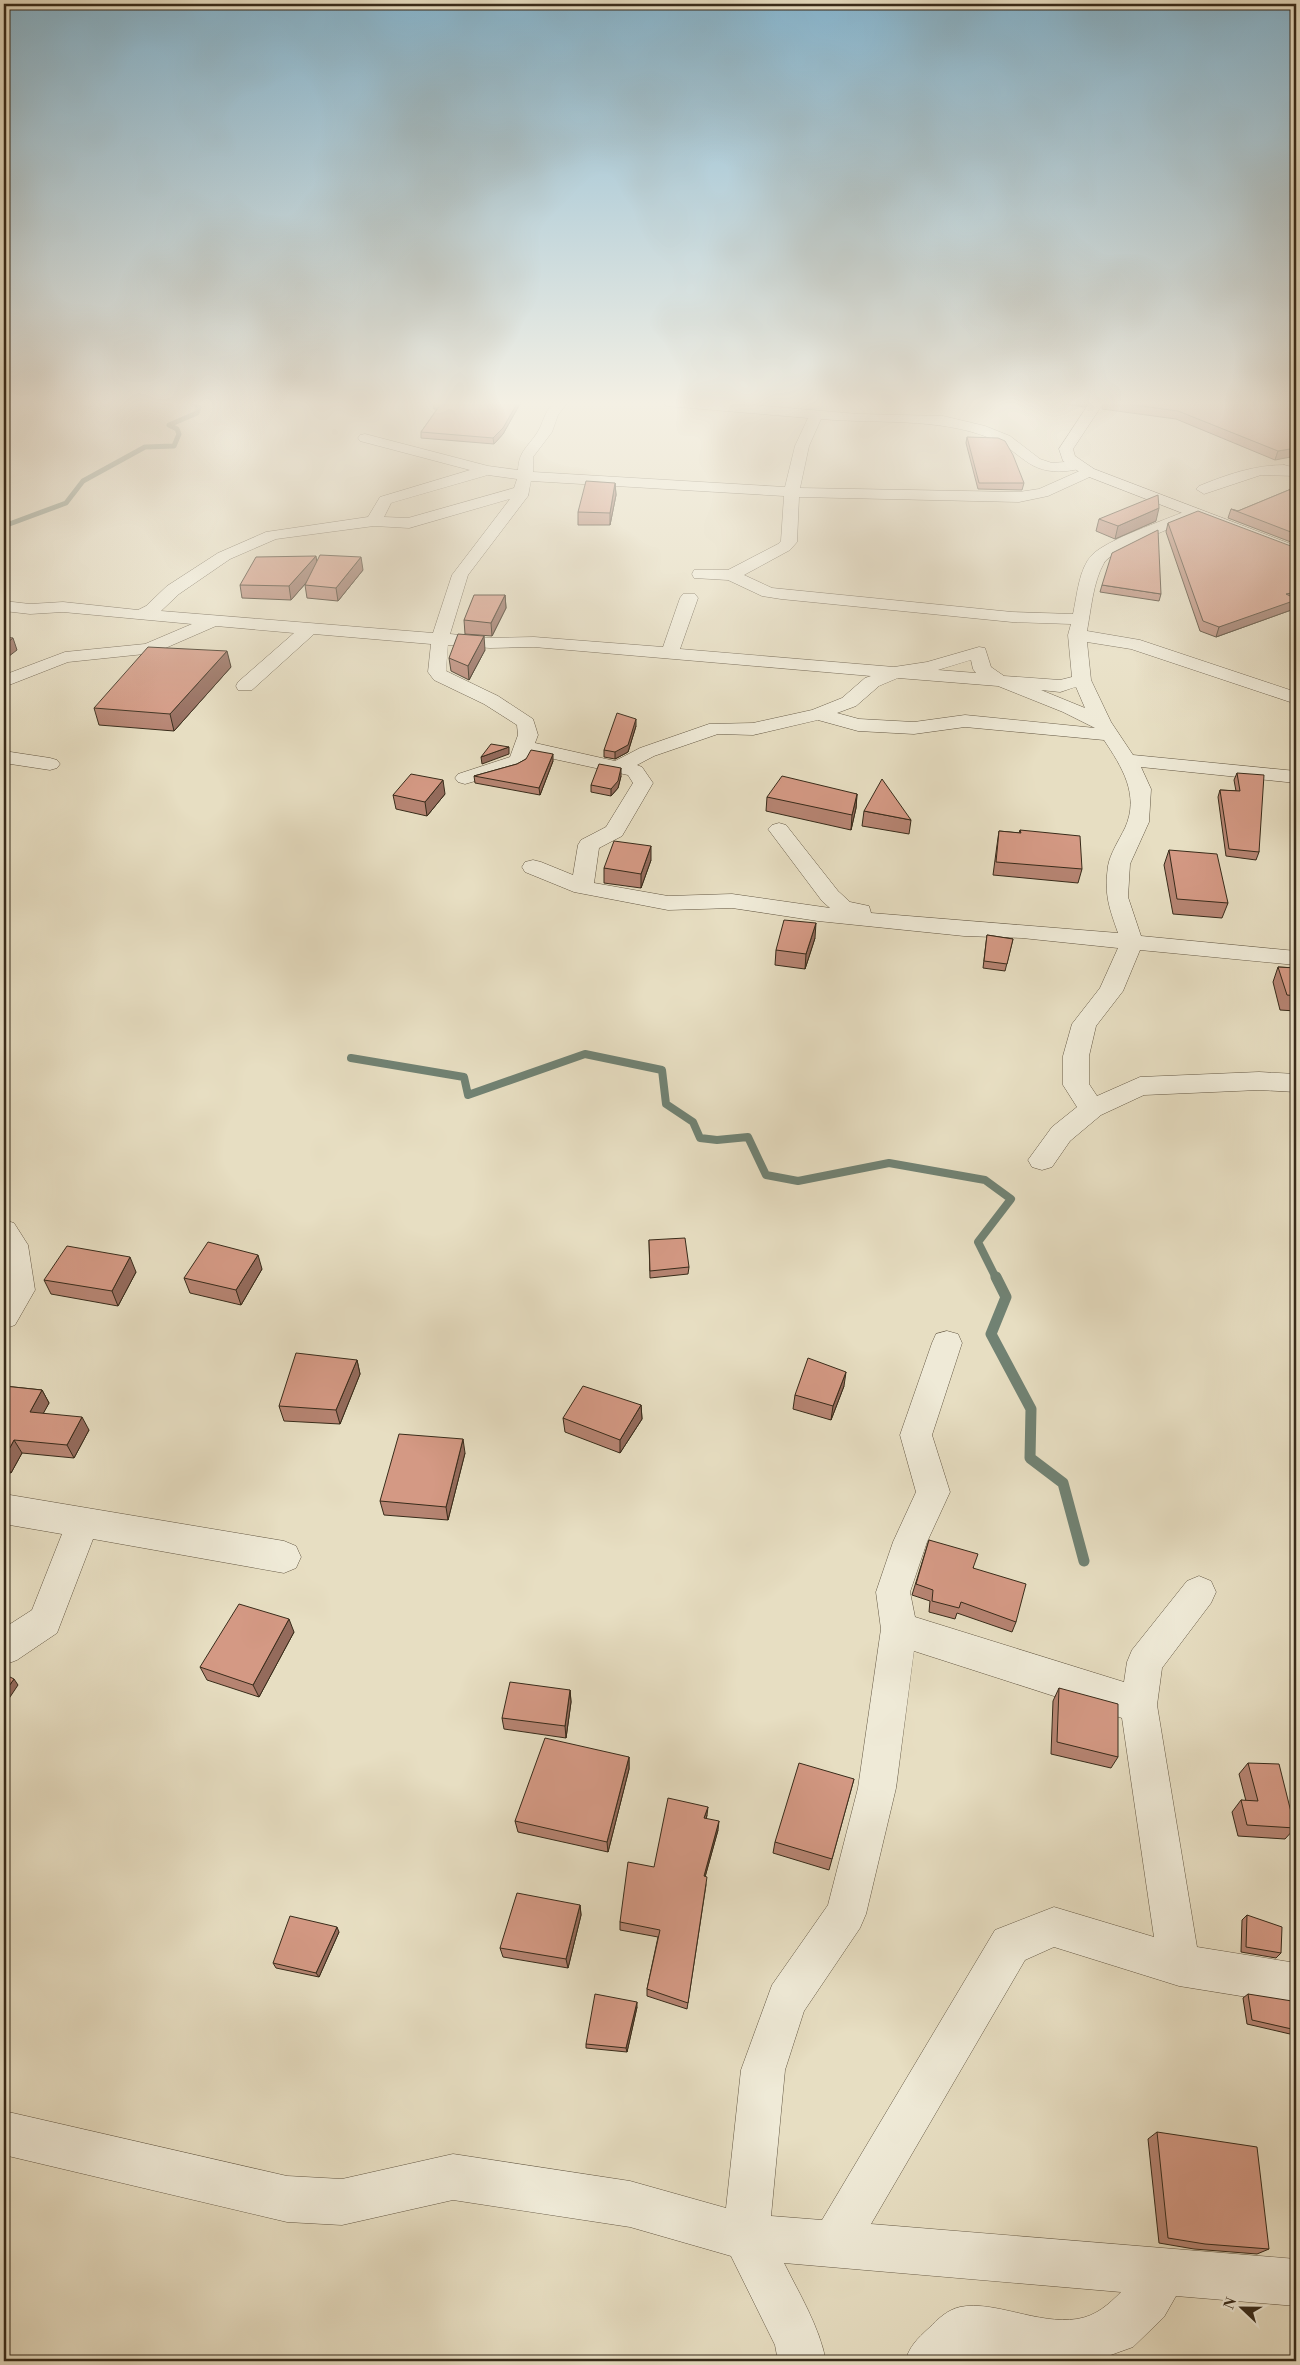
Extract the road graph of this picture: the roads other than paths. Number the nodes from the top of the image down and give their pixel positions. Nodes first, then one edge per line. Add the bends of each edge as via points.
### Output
1 (379, 512) edge
2 (440, 512) edge
3 (507, 512) edge
4 (790, 512) edge
5 (1188, 512) edge
6 (1192, 514) junction
7 (374, 522) junction
8 (1296, 552) edge
9 (700, 574) dead end
10 (731, 575) junction
11 (690, 598) dead end
12 (4, 606) edge
13 (140, 615) junction
14 (214, 621) junction
15 (1079, 627) junction
16 (309, 629) junction
17 (440, 640) junction
18 (670, 653) junction
19 (899, 671) junction
20 (7, 678) edge
21 (996, 679) junction
22 (1082, 680) junction
23 (245, 686) dead end
24 (1296, 698) edge
25 (818, 714) junction
26 (1105, 729) junction
27 (524, 746) junction
28 (4, 757) edge
29 (1127, 760) junction
30 (50, 764) dead end
31 (618, 767) junction
32 (1296, 777) edge
33 (465, 778) dead end
34 (779, 829) dead end
35 (533, 867) dead end
36 (582, 887) junction
37 (921, 925) junction
38 (1132, 942) junction
39 (1296, 958) edge
40 (1296, 1083) edge
41 (1092, 1109) junction
42 (1042, 1160) dead end
43 (4, 1231) edge
44 (4, 1317) edge
45 (947, 1343) dead end
46 (4, 1509) edge
47 (83, 1522) junction
48 (284, 1557) dead end
49 (1199, 1592) dead end
50 (899, 1628) junction
51 (4, 1648) edge
52 (1139, 1705) junction
53 (1179, 1965) junction
54 (1296, 1984) edge
55 (4, 2134) edge
56 (746, 2237) junction
57 (834, 2244) junction
58 (1164, 2272) junction
59 (1296, 2283) edge
60 (802, 2361) edge
61 (929, 2361) edge

1 - 7 street
2 - 7 street via 409,523
3 - 17 street via 460,575
4 - 10 street via 788,542 784,547
5 - 6 street
6 - 8 street
6 - 15 street via 1098,558 1091,572
7 - 13 street via 272,535 224,556 173,590 152,610
9 - 10 street
10 - 15 street via 768,592
11 - 18 street
12 - 13 street via 30,609 63,607
13 - 14 street
14 - 16 street
14 - 20 street via 148,649 65,657
15 - 22 street
15 - 24 street
16 - 17 street
16 - 23 street
17 - 18 street via 534,642
17 - 27 street via 437,672 491,700 526,723 528,735
18 - 19 street
19 - 21 street via 979,652 982,669
19 - 25 street via 872,682 849,702
21 - 22 street via 1060,686
21 - 26 street via 1070,708
22 - 26 street
25 - 26 street via 858,725 914,728 965,721
25 - 31 street via 753,729 716,728 647,752
26 - 29 street
27 - 31 street
27 - 33 street via 519,760 510,765
28 - 30 street
29 - 32 street
29 - 38 street via 1141,789 1138,822 1120,864 1117,897
31 - 36 street via 635,771 643,783 614,831 589,845
34 - 37 street via 842,907
35 - 36 street
36 - 37 street via 668,903 732,901
37 - 38 street
38 - 39 street
38 - 41 street via 1111,991 1084,1024 1076,1056 1076,1085
40 - 41 street via 1258,1081 1140,1086
41 - 42 street via 1061,1134
43 - 44 street via 14,1245 20,1290
45 - 50 street via 916,1435 933,1492 910,1542 893,1592
46 - 47 street
47 - 48 street
47 - 51 street via 46,1621
49 - 52 street via 1145,1662
50 - 52 street
50 - 56 street via 877,1788 846,1914 787,2000 763,2070
52 - 53 street
53 - 54 street
53 - 57 street via 1054,1927 1010,1945
55 - 56 street via 287,2199 342,2202 453,2177 630,2204
56 - 57 street
56 - 60 street via 798,2340
57 - 58 street
58 - 59 street
58 - 61 street via 1147,2300 1116,2330 1077,2343 1041,2343 990,2332 960,2331

